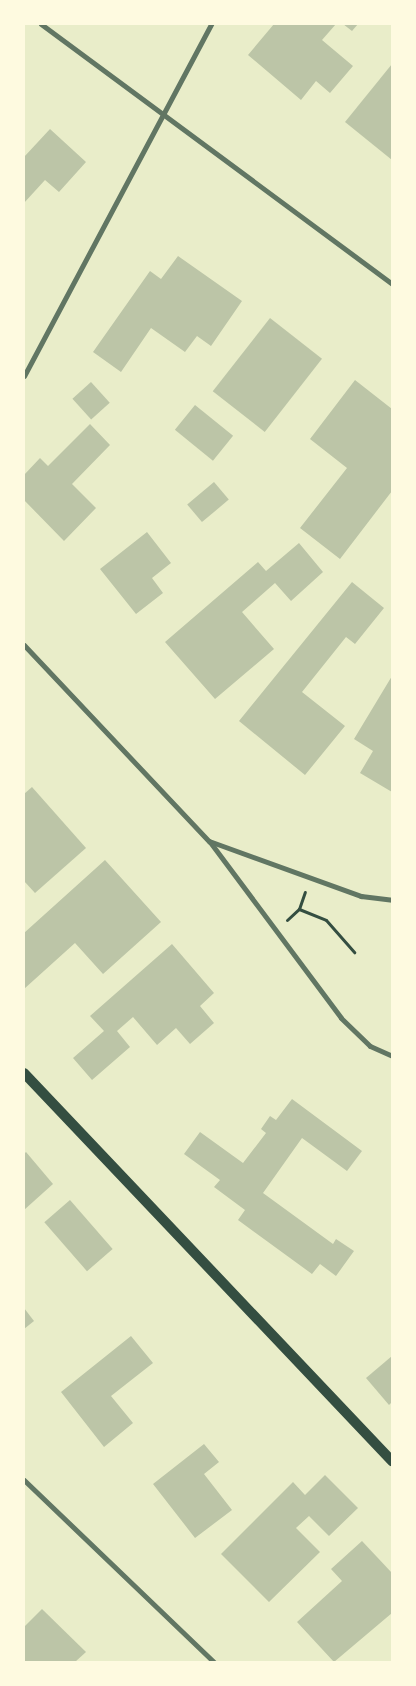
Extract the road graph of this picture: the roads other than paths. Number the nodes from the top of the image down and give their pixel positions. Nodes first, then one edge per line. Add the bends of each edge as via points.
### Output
1 (40, 24) edge
2 (210, 24) edge
3 (164, 116) junction
4 (392, 284) edge
5 (24, 376) edge
6 (24, 645) edge
7 (209, 841) junction
8 (392, 900) edge
9 (392, 1056) edge
10 (24, 1073) edge
11 (392, 1460) edge
12 (24, 1480) edge
13 (214, 1662) edge

1 - 3 street
2 - 3 street
3 - 4 street
3 - 5 street
6 - 7 street
7 - 8 street via 361,896
7 - 9 street via 341,1018 370,1046
10 - 11 main road
12 - 13 street

